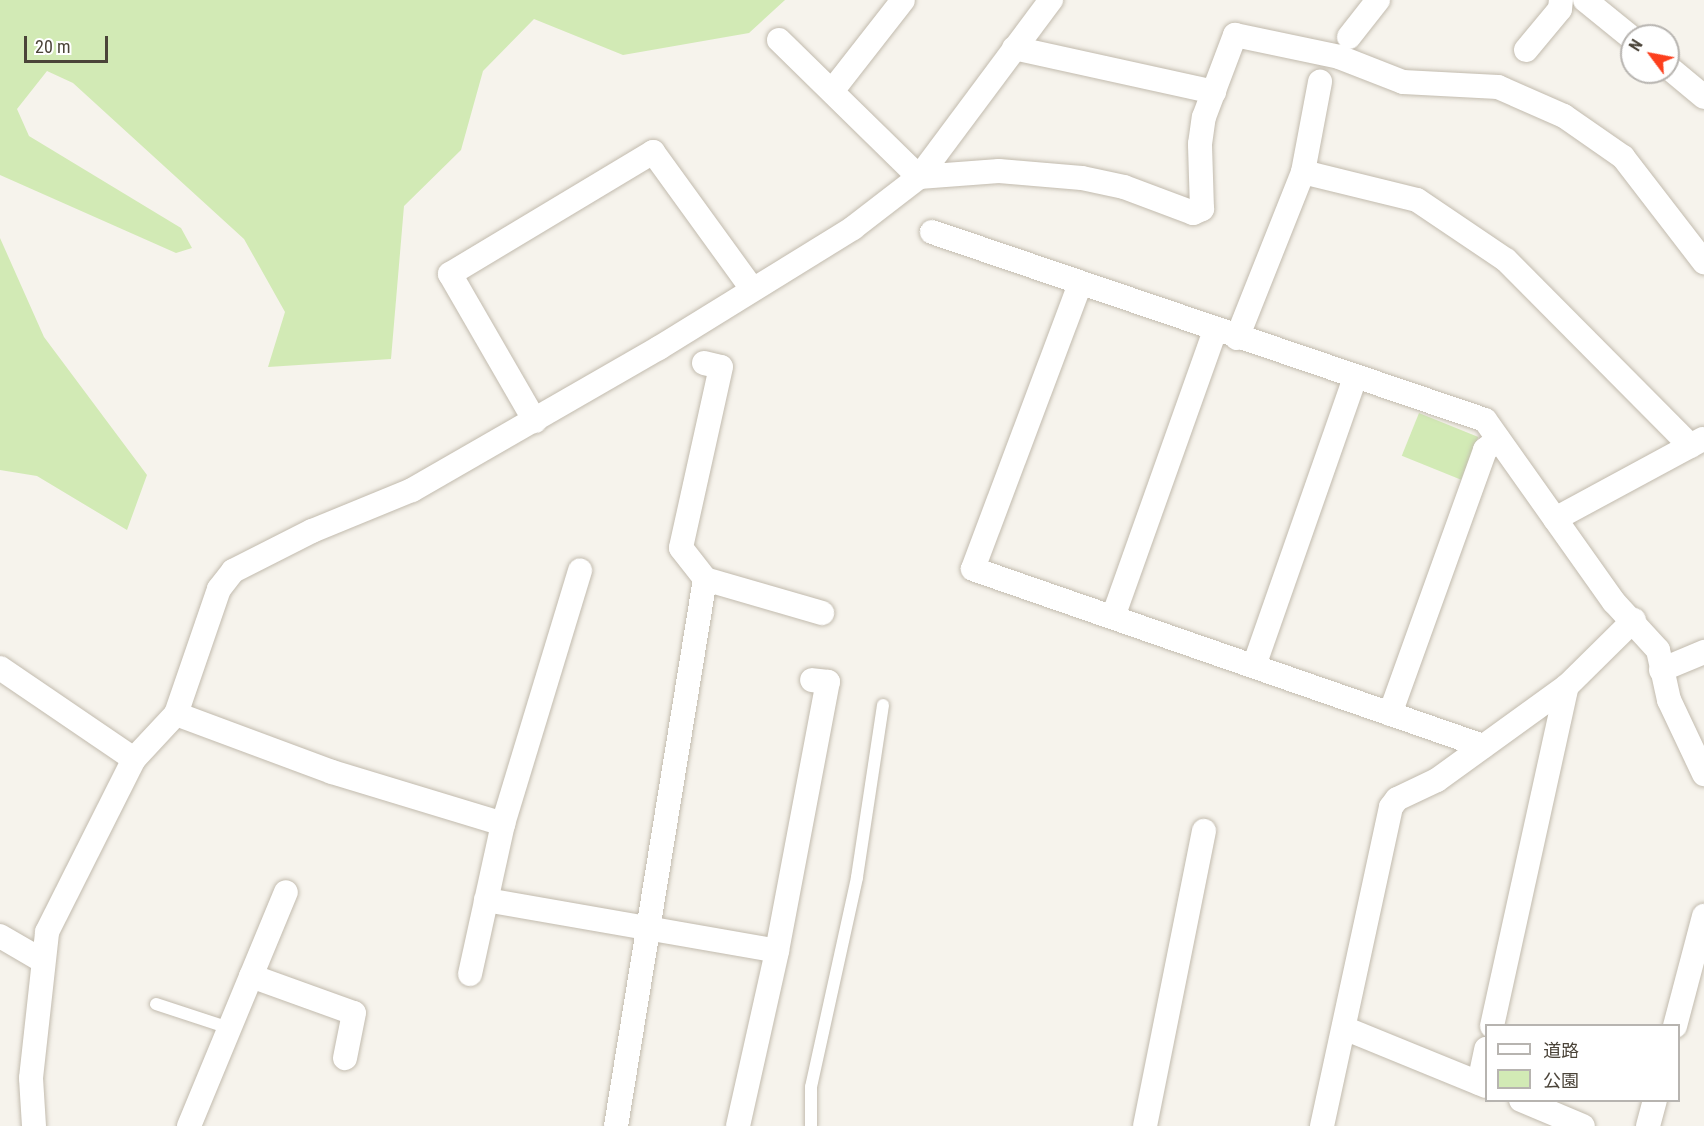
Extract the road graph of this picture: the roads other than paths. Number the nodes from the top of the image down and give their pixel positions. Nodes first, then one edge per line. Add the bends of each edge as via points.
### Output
1 (903, 0) edge
2 (1050, 0) edge
3 (1378, 0) edge
4 (1561, 0) edge
5 (1585, 0) edge
6 (1620, 28) edge
7 (1348, 37) dead end
8 (778, 40) dead end
9 (1014, 48) junction
10 (1526, 50) dead end
11 (1680, 77) edge
12 (1320, 82) dead end
13 (832, 91) junction
14 (1214, 92) junction
15 (1704, 97) edge
16 (1304, 172) junction
17 (919, 177) junction
18 (932, 232) dead end
19 (1704, 262) edge
20 (1080, 284) junction
21 (752, 290) junction
22 (1226, 334) junction
23 (704, 363) dead end
24 (1355, 377) junction
25 (535, 421) junction
26 (1498, 439) junction
27 (1698, 443) edge
28 (1555, 519) junction
29 (580, 570) dead end
30 (705, 579) junction
31 (822, 613) dead end
32 (1113, 618) junction
33 (1635, 620) junction
34 (1704, 652) edge
35 (1254, 666) junction
36 (0, 668) edge
37 (1661, 670) junction
38 (812, 680) dead end
39 (1567, 686) junction
40 (883, 705) dead end
41 (176, 714) junction
42 (1390, 714) junction
43 (1483, 746) junction
44 (134, 759) junction
45 (1704, 774) edge
46 (503, 824) junction
47 (1204, 831) dead end
48 (286, 892) dead end
49 (486, 900) junction
50 (1704, 916) edge
51 (647, 930) junction
52 (0, 936) edge
53 (777, 951) junction
54 (41, 960) junction
55 (470, 974) dead end
56 (251, 976) junction
57 (156, 1004) dead end
58 (1492, 1024) edge
59 (1676, 1024) edge
60 (230, 1028) junction
61 (1344, 1028) junction
62 (345, 1058) dead end
63 (1485, 1061) edge
64 (1483, 1085) edge
65 (1523, 1102) edge
66 (1655, 1102) edge
67 (34, 1126) edge
68 (189, 1126) edge
69 (616, 1126) edge
70 (738, 1126) edge
71 (812, 1126) edge
72 (1145, 1126) edge
73 (1322, 1126) edge
74 (1583, 1126) edge
75 (1648, 1126) edge

1 - 13 street
2 - 9 street
3 - 7 street
4 - 10 street via 1560,9
5 - 6 street
8 - 13 street
9 - 14 street
9 - 17 street
11 - 15 street
12 - 16 street
13 - 17 street
14 - 17 street via 1200,144 1202,209 1192,213 1125,188 1082,178 999,171
14 - 19 street via 1235,35 1339,57 1403,82 1498,87 1564,116 1623,158
16 - 22 street
16 - 27 street via 1417,200 1506,260
17 - 21 street via 853,228
18 - 20 street
20 - 22 street
20 - 32 street via 973,569
21 - 25 street
21 - 25 street via 653,152 491,249 450,274
22 - 24 street
22 - 32 street
23 - 30 street via 721,367 681,548
24 - 26 street via 1485,420
24 - 35 street
25 - 41 street via 412,490 312,531 233,571 219,589
26 - 28 street
26 - 42 street via 1485,450
27 - 28 street
28 - 33 street via 1614,602
29 - 46 street
30 - 31 street
30 - 51 street
32 - 35 street
33 - 37 street via 1658,650
33 - 39 street
34 - 37 street
35 - 42 street
36 - 44 street
37 - 45 street via 1669,700
38 - 53 street via 828,682
39 - 43 street
39 - 58 street
40 - 71 lane via 857,877 811,1087
41 - 44 street
41 - 46 street via 332,772
42 - 43 street
43 - 61 street via 1437,780 1397,799 1391,807
44 - 54 street via 59,902
46 - 49 street
47 - 72 street
48 - 56 street
49 - 51 street
49 - 55 street
50 - 59 street
51 - 53 street
51 - 69 street
52 - 54 street
53 - 70 street
54 - 67 street via 31,1078
56 - 60 street
56 - 62 street via 354,1012
57 - 60 lane
60 - 68 street
61 - 64 street
61 - 73 street
63 - 64 street
65 - 74 street
66 - 75 street

